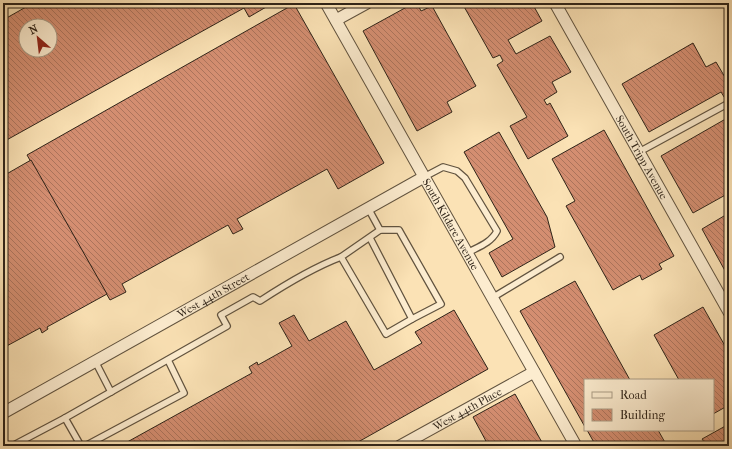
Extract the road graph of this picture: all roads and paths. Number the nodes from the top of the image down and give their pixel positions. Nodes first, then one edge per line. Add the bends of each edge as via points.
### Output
1 (326, 3) edge
2 (367, 3) edge
3 (555, 3) edge
4 (336, 20) junction
5 (729, 103) edge
6 (639, 152) junction
7 (424, 177) junction
8 (368, 208) junction
9 (380, 230) junction
10 (370, 238) junction
11 (467, 253) junction
12 (341, 257) junction
13 (560, 257) dead end
14 (492, 298) junction
15 (729, 312) edge
16 (412, 319) junction
17 (168, 360) junction
18 (95, 361) junction
19 (534, 372) junction
20 (111, 392) junction
21 (3, 413) edge
22 (65, 418) junction
23 (12, 446) edge
24 (81, 446) edge
25 (85, 446) edge
26 (400, 446) edge
27 (576, 446) edge

1 - 4 street, South Kildare Avenue
2 - 4 street
3 - 6 street, South Tripp Avenue
4 - 7 street, South Kildare Avenue
5 - 6 lane
6 - 15 street, South Tripp Avenue
7 - 8 street, West 44th Street
7 - 11 street, South Kildare Avenue
7 - 11 lane via 443,167 457,171 465,178 497,231 486,243
8 - 9 lane
8 - 18 street, West 44th Street
9 - 10 lane
9 - 16 lane via 399,230 441,304
10 - 12 lane
10 - 16 lane
11 - 14 street, South Kildare Avenue
12 - 16 lane via 386,334
12 - 17 lane via 290,281 260,301 253,297 221,315 227,326
13 - 14 lane
14 - 19 street, South Kildare Avenue
17 - 20 lane
17 - 25 lane via 184,393
18 - 20 lane
18 - 21 street, West 44th Street
19 - 26 street, West 44th Place
19 - 27 street, South Kildare Avenue
20 - 22 lane
22 - 23 lane
22 - 24 lane

